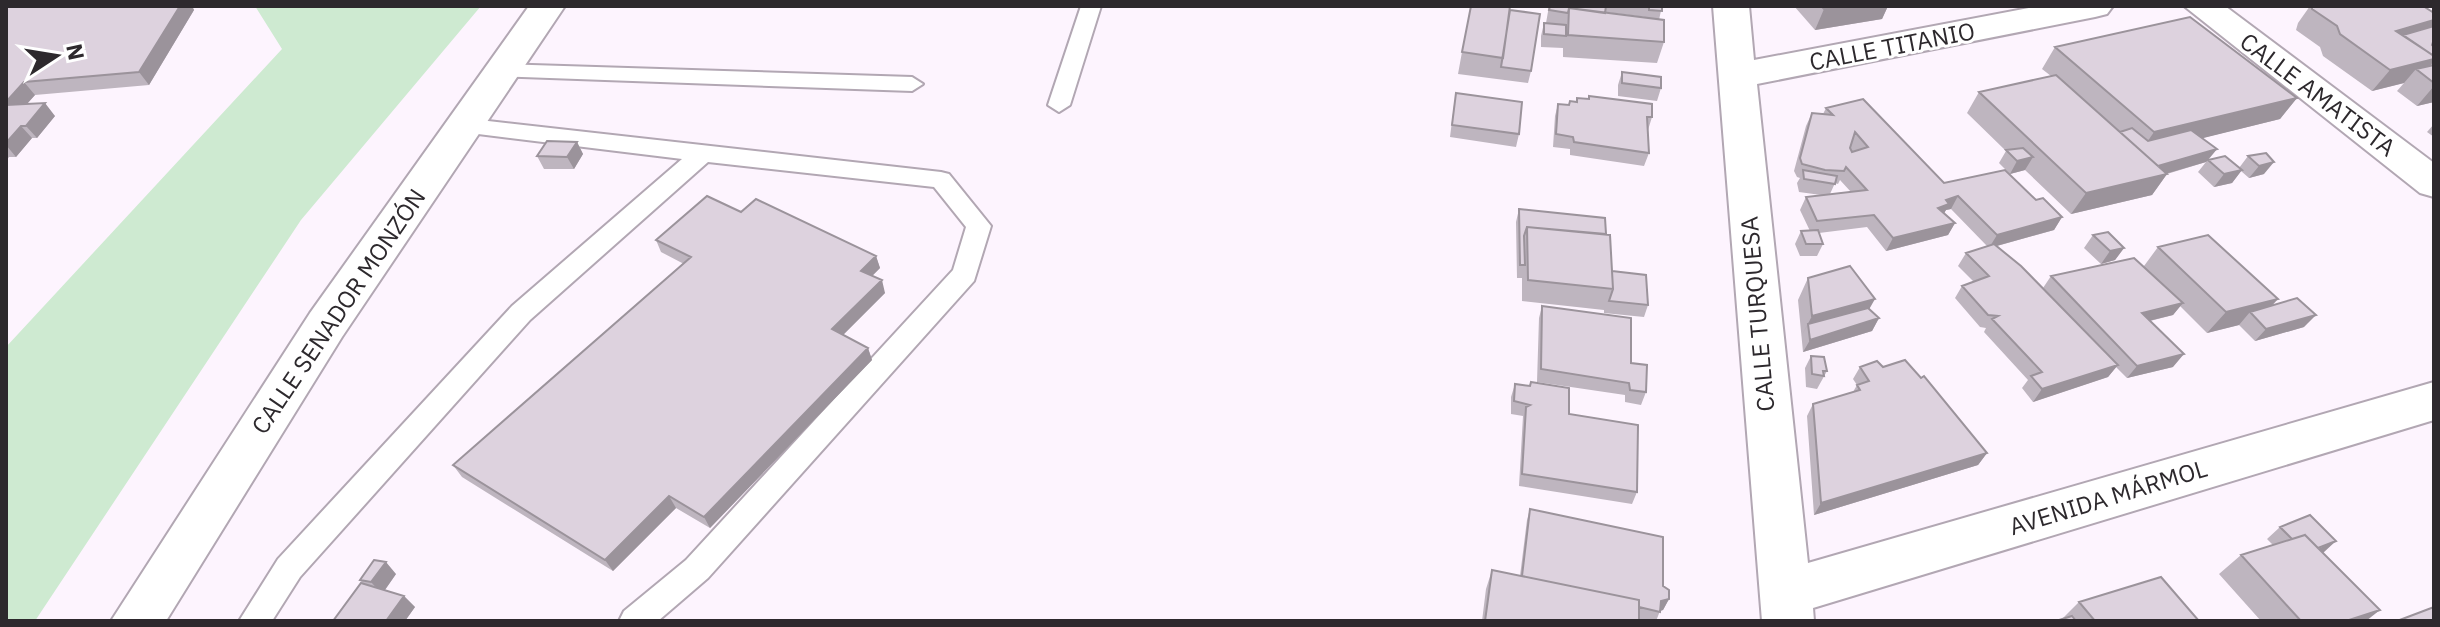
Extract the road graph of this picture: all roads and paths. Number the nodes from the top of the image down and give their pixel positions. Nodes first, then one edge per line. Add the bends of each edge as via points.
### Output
1 (547, 6) edge
2 (1091, 6) edge
3 (1731, 6) edge
4 (2095, 6) edge
5 (2202, 6) edge
6 (500, 71) junction
7 (1735, 76) junction
8 (912, 84) dead end
9 (1059, 105) dead end
10 (462, 126) junction
11 (706, 151) junction
12 (2434, 183) edge
13 (2434, 401) edge
14 (1785, 608) edge
15 (137, 621) edge
16 (255, 621) edge
17 (635, 621) edge

1 - 6 street, CALLE SENADOR MONZÓN
2 - 9 lane
3 - 7 street, CALLE TURQUESA
4 - 7 street, CALLE TITANIO
5 - 12 street, CALLE AMATISTA
6 - 8 lane
6 - 10 street, CALLE SENADOR MONZÓN
7 - 14 street, CALLE TURQUESA
10 - 11 lane
10 - 15 street, CALLE SENADOR MONZÓN via 326,325
11 - 16 lane via 521,313 289,568
11 - 17 lane via 941,180 979,226 965,274 697,569
13 - 14 street, AVENIDA MÁRMOL

